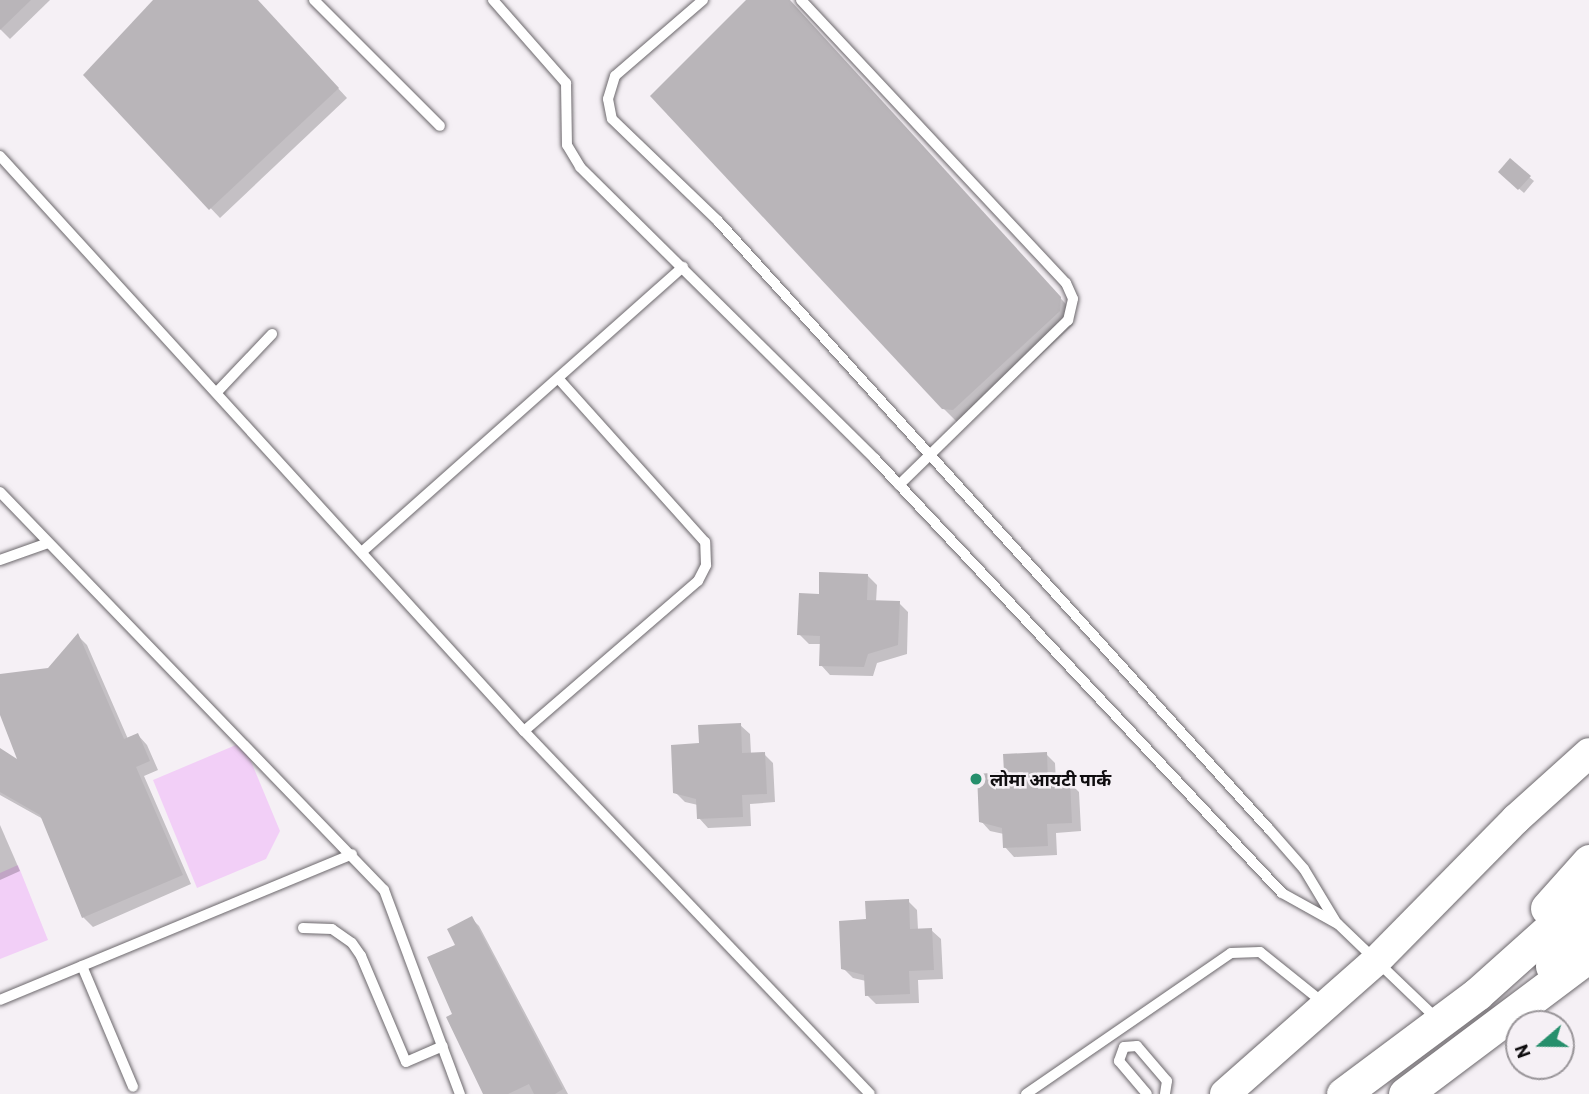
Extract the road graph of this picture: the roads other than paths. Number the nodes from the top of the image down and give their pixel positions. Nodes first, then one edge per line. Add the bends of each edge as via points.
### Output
1 (314, 0) edge
2 (493, 0) edge
3 (703, 0) edge
4 (801, 0) edge
5 (440, 126) dead end
6 (0, 156) edge
7 (682, 267) junction
8 (272, 334) dead end
9 (559, 379) junction
10 (217, 392) junction
11 (929, 453) junction
12 (899, 485) junction
13 (0, 492) edge
14 (48, 543) junction
15 (363, 551) junction
16 (0, 561) edge
17 (524, 731) junction
18 (1589, 753) edge
19 (352, 854) junction
20 (1589, 861) edge
21 (1587, 907) edge
22 (1338, 925) junction
23 (303, 928) dead end
24 (1589, 956) edge
25 (1376, 961) junction
26 (82, 966) junction
27 (1476, 994) junction
28 (0, 1000) edge
29 (1326, 1005) junction
30 (1439, 1021) junction
31 (1500, 1021) junction
32 (1114, 1031) junction
33 (443, 1046) junction
34 (1124, 1047) junction
35 (133, 1087) dead end
36 (460, 1094) edge
37 (870, 1094) edge
38 (1026, 1094) edge
39 (1147, 1094) edge
40 (1165, 1094) edge
41 (1225, 1094) edge
42 (1343, 1094) edge
43 (1405, 1094) edge

1 - 5 lane
2 - 7 lane via 566,83 567,145 580,167
3 - 11 lane via 615,76 608,99 612,119 718,221
4 - 11 lane via 1066,283 1073,299 1068,320
6 - 10 lane
7 - 9 lane
7 - 12 lane
8 - 10 lane
9 - 15 lane
9 - 17 lane via 705,542 706,565 698,581
10 - 15 lane
11 - 12 lane
11 - 22 lane via 1304,869
12 - 22 lane via 1282,893
13 - 14 lane
14 - 16 lane
14 - 19 lane
15 - 17 lane
17 - 37 lane
18 - 25 street via 1516,819
19 - 26 lane
19 - 33 lane via 384,890
20 - 27 main road
21 - 27 main road
21 - 31 main road
22 - 25 lane
23 - 33 lane via 332,929 356,949 406,1062
24 - 31 main road
25 - 29 street
25 - 30 lane
26 - 28 lane
26 - 35 lane
27 - 30 main road
29 - 32 lane via 1260,952 1245,951 1231,953
29 - 41 street
30 - 42 main road
31 - 43 main road
32 - 34 lane
32 - 38 lane
33 - 36 lane
34 - 39 lane via 1119,1061
34 - 40 lane via 1137,1046 1167,1081

